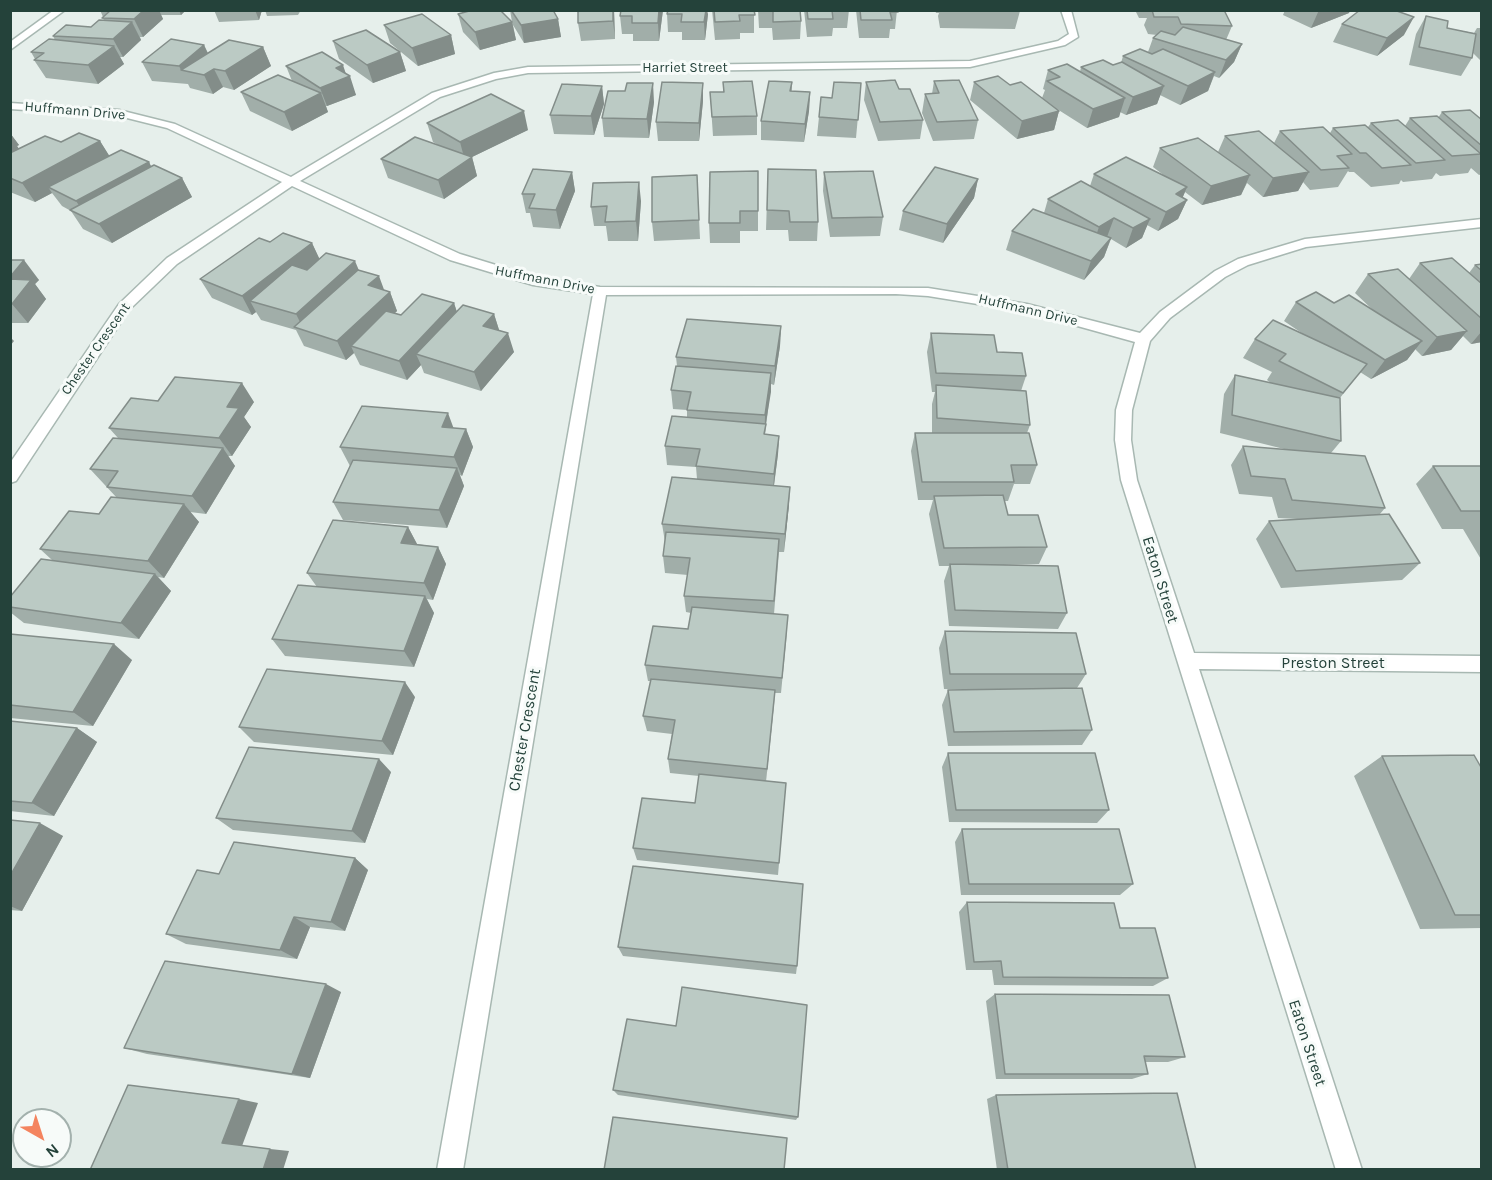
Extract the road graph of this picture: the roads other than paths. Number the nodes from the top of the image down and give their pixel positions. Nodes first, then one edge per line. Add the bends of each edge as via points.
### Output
1 (61, 10) edge
2 (1066, 10) edge
3 (10, 47) edge
4 (10, 106) edge
5 (292, 181) junction
6 (1482, 223) edge
7 (600, 291) junction
8 (1143, 339) junction
9 (10, 477) edge
10 (1185, 661) junction
11 (1482, 664) edge
12 (450, 1170) edge
13 (1349, 1170) edge

1 - 3 street
2 - 5 street, Harriet Street via 1074,35 1061,43 970,64 539,70 494,76 412,108
4 - 5 street, Huffmann Drive via 84,109 150,119 192,134
5 - 7 street, Huffmann Drive via 470,263 533,281
5 - 9 street, Chester Crescent via 172,261 139,289
6 - 8 street, Eaton Street via 1336,238 1271,252 1220,274 1165,315
7 - 8 street, Huffmann Drive via 928,292 1027,308
7 - 12 street, Chester Crescent
8 - 10 street, Eaton Street via 1124,410 1125,461
10 - 11 street, Preston Street
10 - 13 street, Eaton Street

